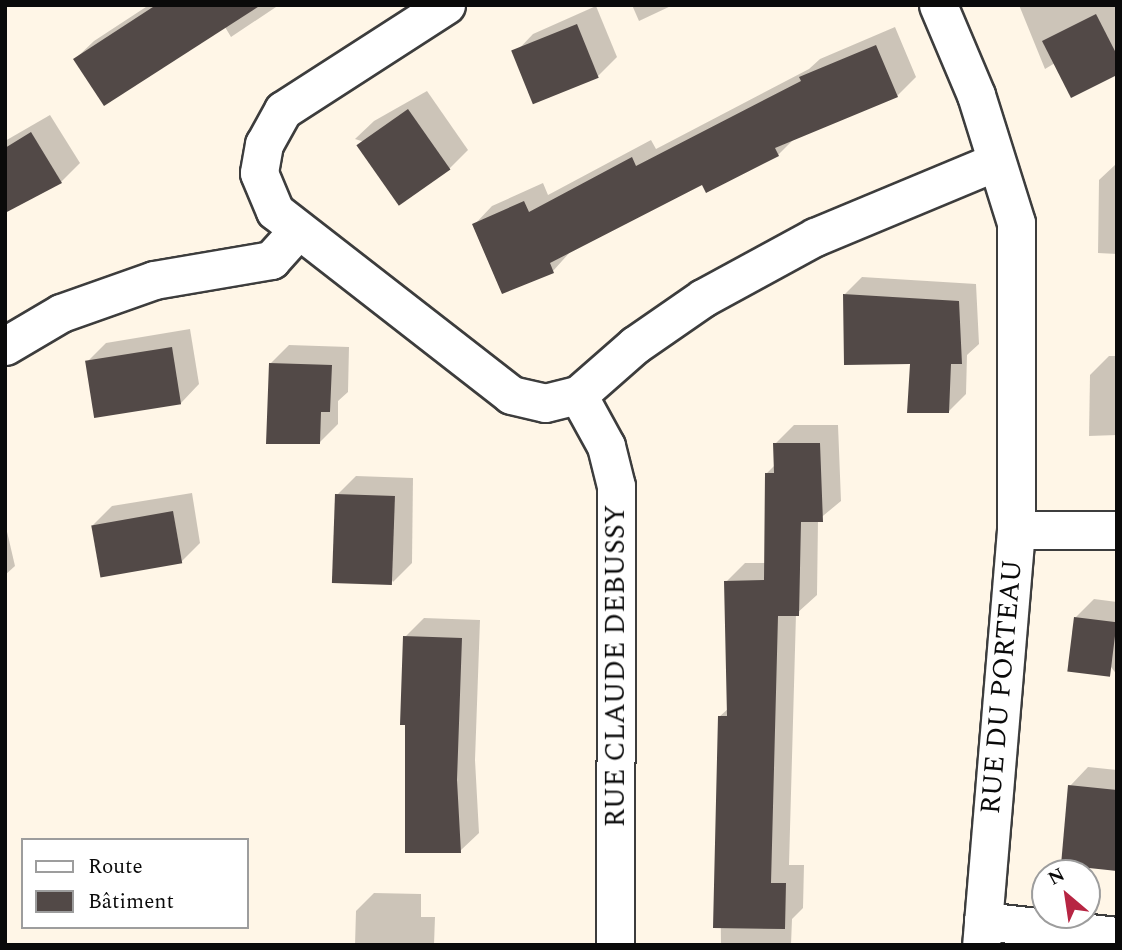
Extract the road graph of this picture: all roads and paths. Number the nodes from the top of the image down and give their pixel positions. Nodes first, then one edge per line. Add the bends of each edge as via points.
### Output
1 (446, 5) edge
2 (938, 5) edge
3 (995, 162) junction
4 (298, 230) junction
5 (5, 346) edge
6 (561, 399) junction
7 (1016, 530) junction
8 (1117, 530) edge
9 (982, 933) edge
10 (1117, 936) edge
11 (615, 945) edge

1 - 4 street via 284,110 264,144 259,173 275,211
2 - 3 street via 976,95
3 - 6 street via 816,237 703,298
3 - 7 street via 1016,223
4 - 5 street via 271,260 154,280 61,313
4 - 6 street via 510,394
6 - 11 street, RUE CLAUDE DEBUSSY via 606,446 616,486
7 - 8 street, RUE DU PORTEAU
7 - 9 street, RUE DU PORTEAU
9 - 10 street

